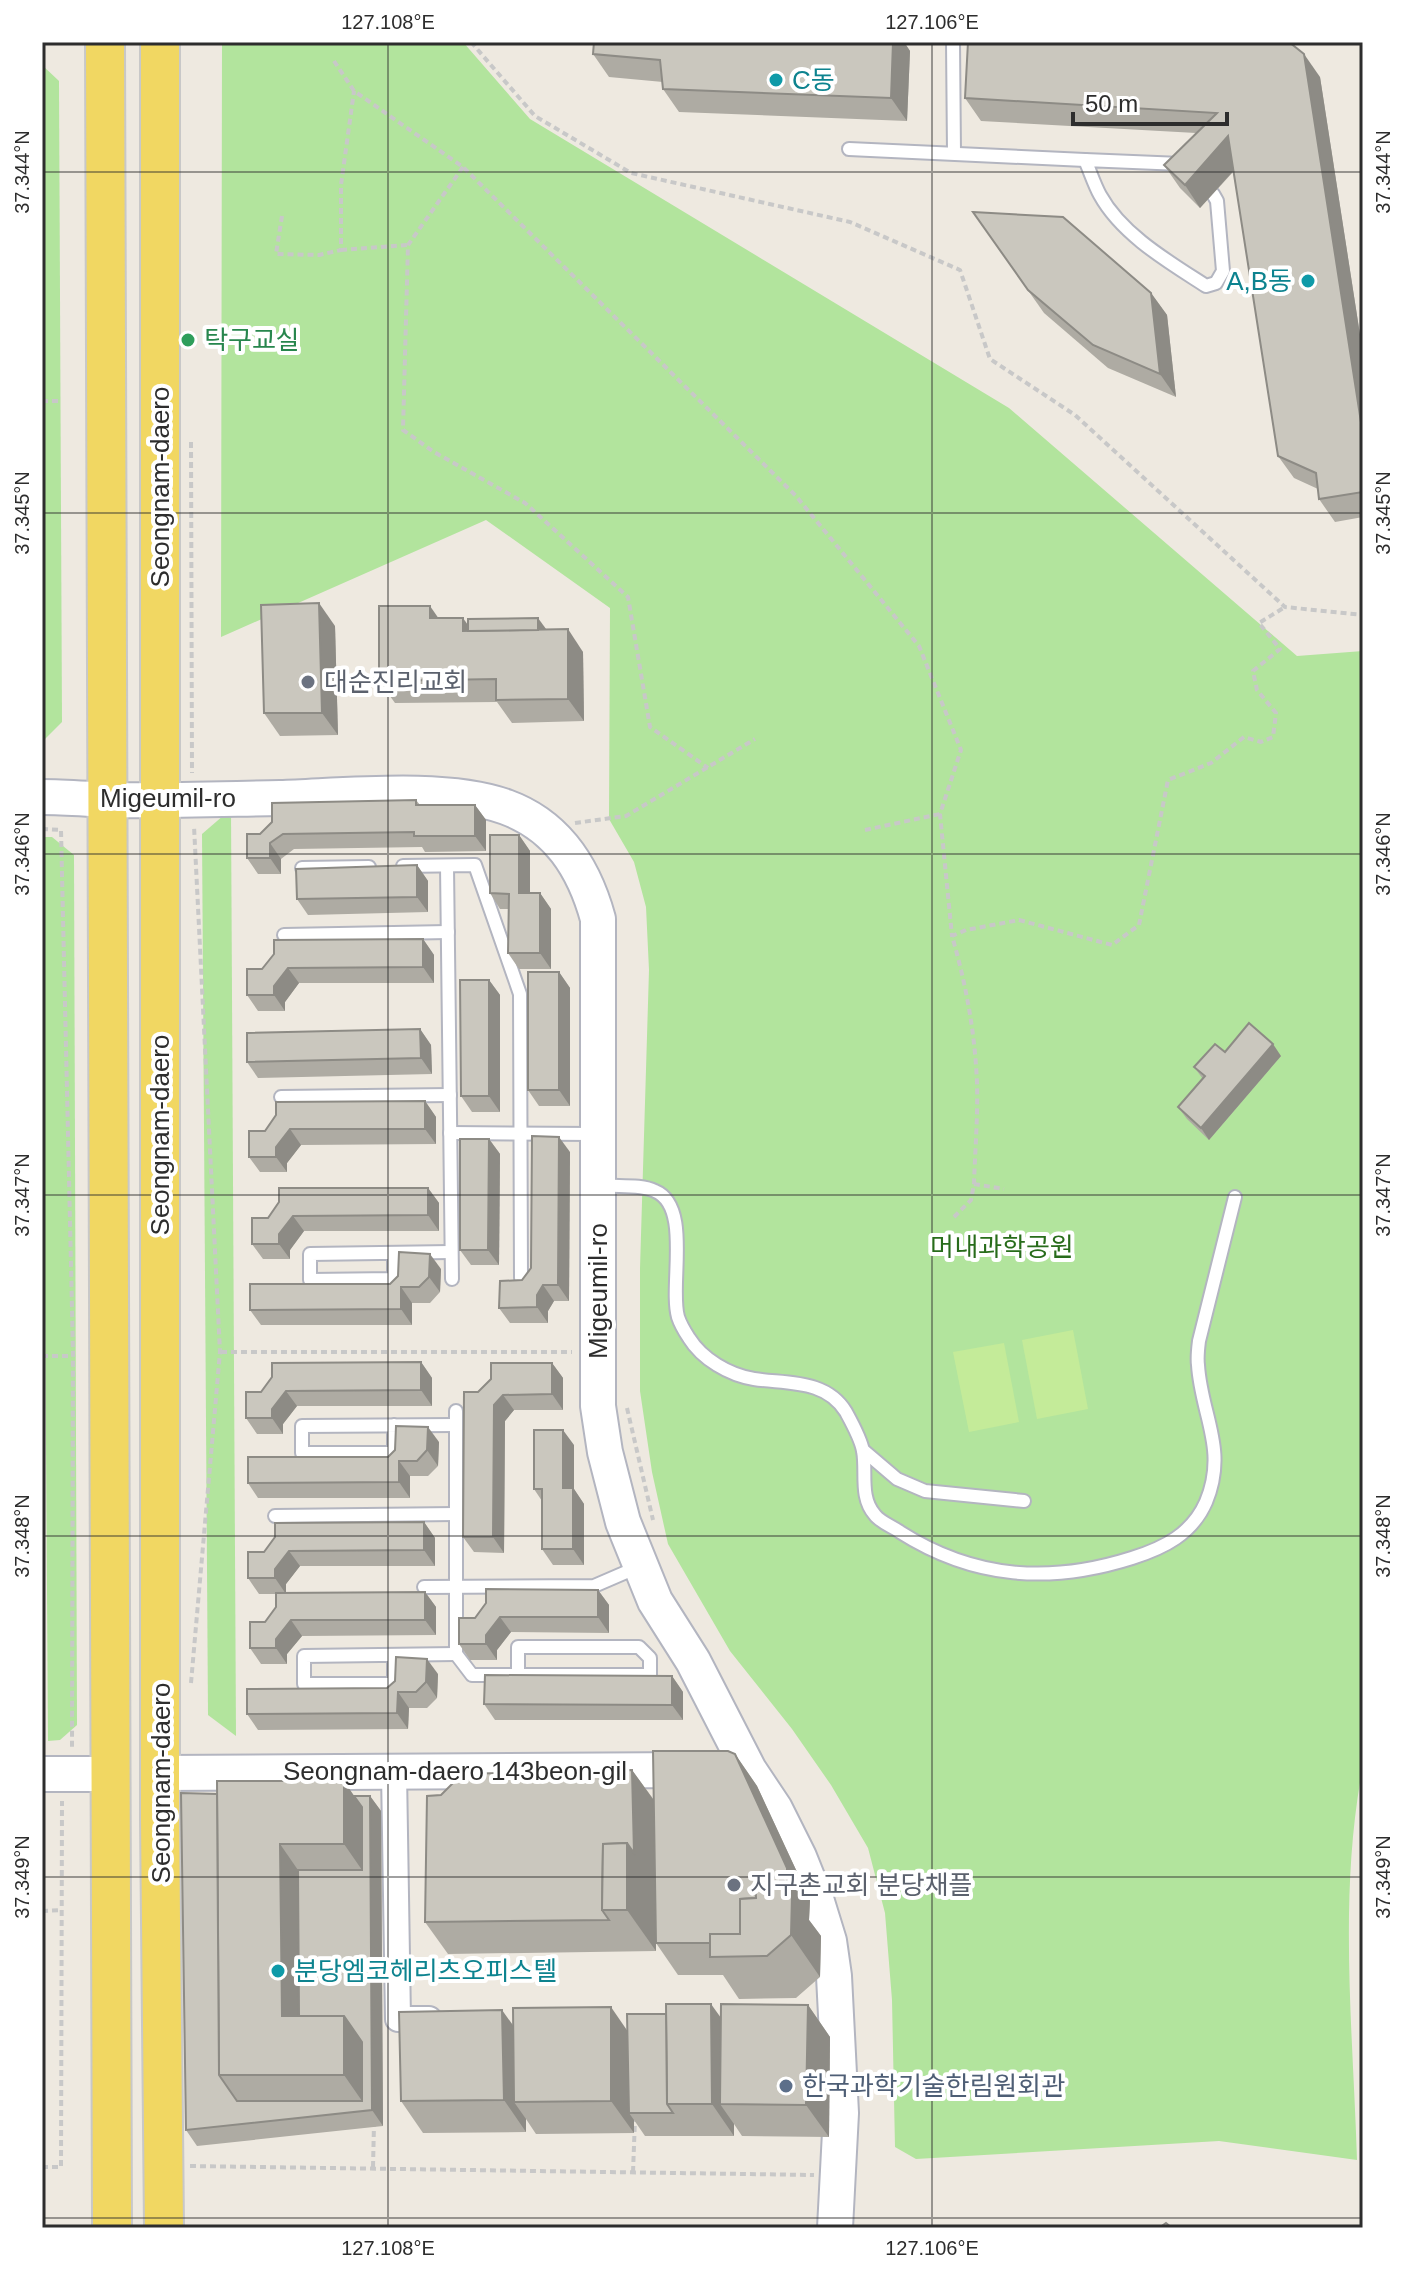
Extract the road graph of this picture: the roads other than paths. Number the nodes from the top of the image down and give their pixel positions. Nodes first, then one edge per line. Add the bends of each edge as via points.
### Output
1 (105, 42) edge
2 (160, 42) edge
3 (953, 42) edge
4 (849, 149) dead end
5 (954, 153) junction
6 (1085, 160) junction
7 (1194, 164) edge
8 (1213, 194) dead end
9 (42, 797) edge
10 (107, 800) junction
11 (176, 800) junction
12 (447, 866) junction
13 (302, 868) edge
14 (448, 932) junction
15 (284, 935) dead end
16 (450, 1095) junction
17 (281, 1097) dead end
18 (521, 1132) junction
19 (450, 1133) junction
20 (598, 1134) junction
21 (598, 1185) junction
22 (1235, 1197) dead end
23 (451, 1252) junction
24 (394, 1253) junction
25 (521, 1278) edge
26 (452, 1279) dead end
27 (394, 1425) junction
28 (863, 1450) junction
29 (1024, 1501) dead end
30 (456, 1514) junction
31 (275, 1516) dead end
32 (641, 1566) junction
33 (424, 1587) dead end
34 (456, 1587) junction
35 (456, 1654) junction
36 (394, 1655) junction
37 (518, 1675) junction
38 (749, 1770) junction
39 (394, 1772) junction
40 (161, 1773) junction
41 (109, 1774) junction
42 (47, 1785) edge
43 (446, 2019) edge
44 (111, 2228) edge
45 (166, 2228) edge
46 (835, 2228) edge

1 - 10 main road, Seongnam-daero
2 - 11 main road, Seongnam-daero
3 - 5 lane
4 - 5 lane
5 - 6 lane
6 - 7 lane
6 - 8 lane via 1101,197 1128,228 1206,286 1216,283 1223,271
9 - 10 street, Migeumil-ro
10 - 11 street, Migeumil-ro
10 - 41 main road, Seongnam-daero
11 - 20 street, Migeumil-ro via 469,797 505,807 553,835 590,887 598,919
11 - 40 main road, Seongnam-daero
12 - 13 lane
12 - 14 lane
12 - 18 lane via 475,865 520,994
14 - 15 lane
14 - 16 lane
16 - 17 lane
16 - 19 lane
18 - 19 lane
18 - 20 lane
18 - 25 lane
19 - 23 lane
20 - 21 street, Migeumil-ro
21 - 28 lane via 654,1190 665,1197 675,1216 678,1316 689,1340 729,1372 830,1393 846,1411
21 - 32 street, Migeumil-ro via 598,1406 611,1480
22 - 28 lane via 1199,1341 1198,1366 1214,1433 1215,1465 1206,1501 1189,1530 1155,1551 1100,1568 1050,1575 997,1571 948,1558 875,1515 865,1494
23 - 24 lane
23 - 26 lane
24 - 24 lane via 310,1254 310,1280 394,1279
27 - 27 lane via 302,1426 302,1453 394,1453
27 - 30 lane via 456,1418
28 - 29 lane via 897,1479 925,1491
30 - 31 lane
30 - 34 lane
32 - 34 lane via 594,1586
32 - 38 street, Migeumil-ro via 655,1601 693,1661
33 - 34 lane
34 - 35 lane
35 - 36 lane
35 - 37 lane via 472,1675
36 - 36 lane via 304,1656 304,1684 394,1684
37 - 37 lane via 650,1675 650,1658 639,1647 518,1647
38 - 39 street, Seongnam-daero 143beon-gil
38 - 46 street, Migeumil-ro via 775,1809 829,1941 834,1976 824,2020 841,2113
39 - 40 street, Seongnam-daero 143beon-gil
39 - 43 street via 398,2019
40 - 45 main road, Seongnam-daero
41 - 42 street
41 - 44 main road, Seongnam-daero
44 - 45 main road

